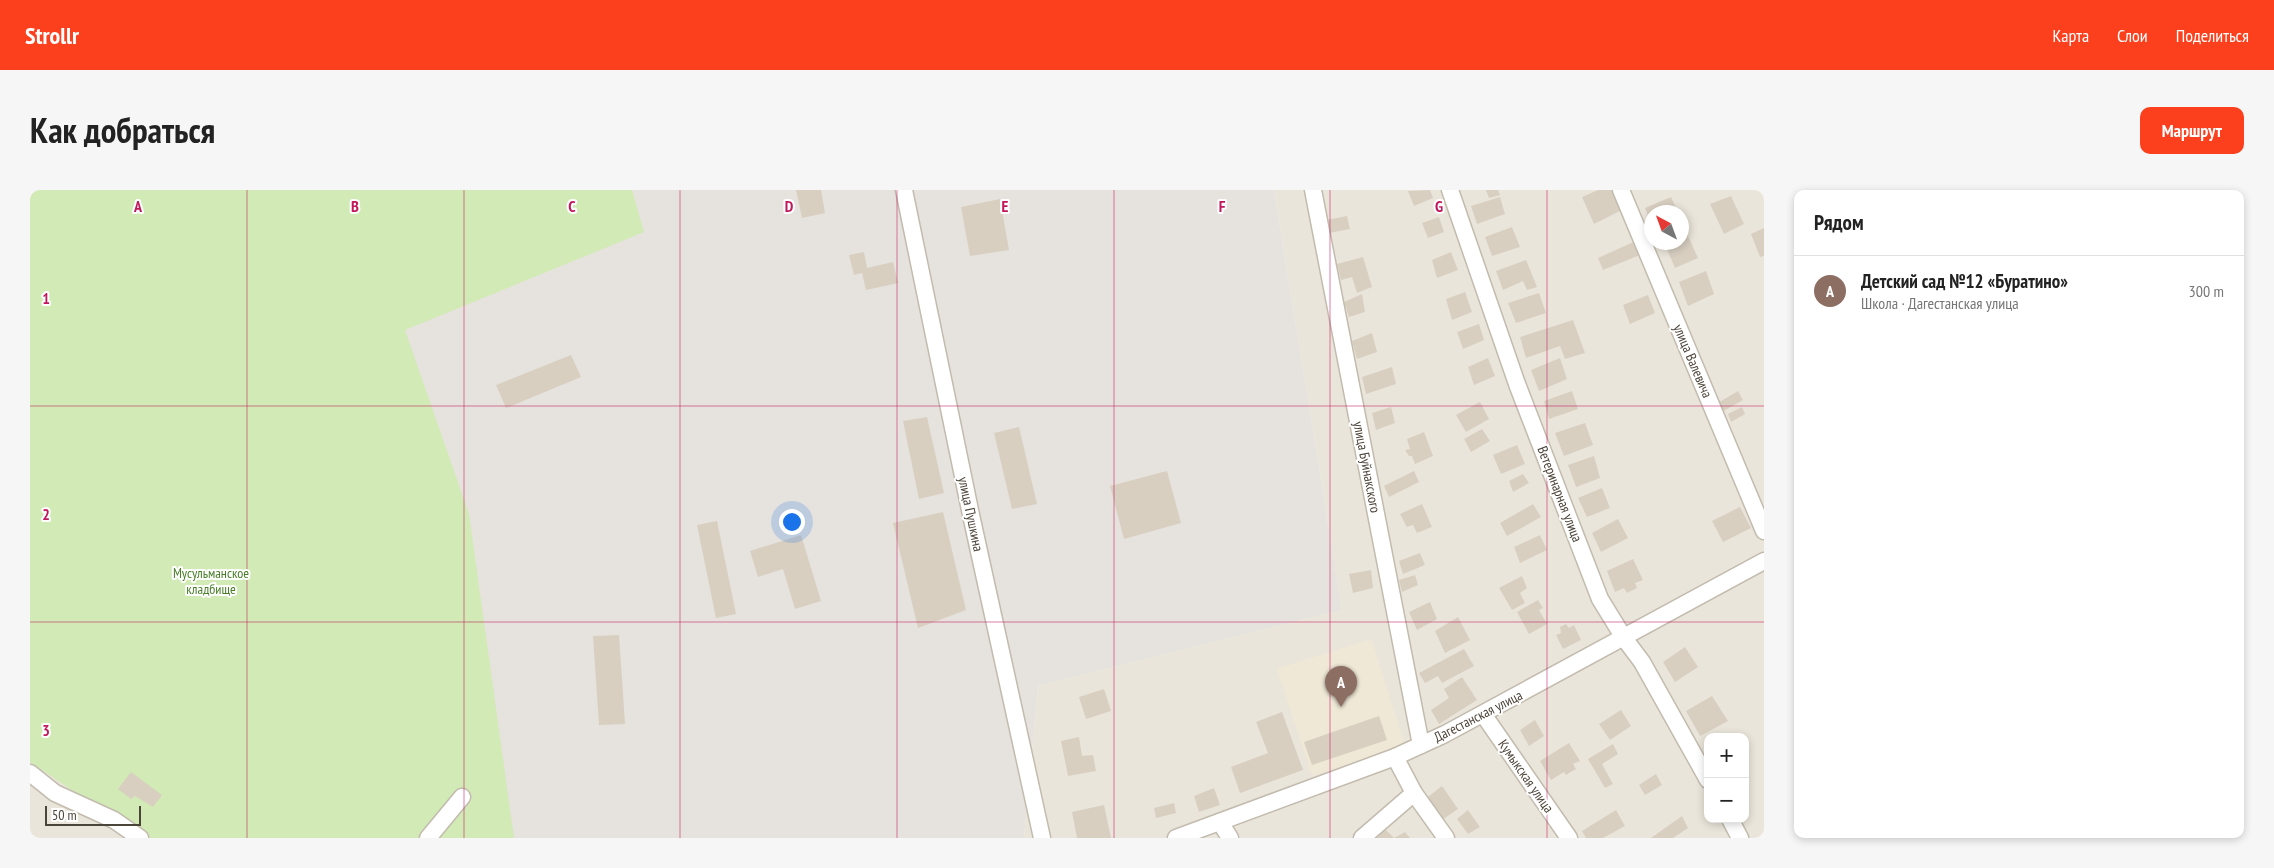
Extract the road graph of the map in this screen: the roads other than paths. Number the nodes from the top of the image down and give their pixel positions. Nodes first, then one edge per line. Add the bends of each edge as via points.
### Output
1 (904, 190) edge
2 (1313, 190) edge
3 (1450, 190) edge
4 (1621, 190) edge
5 (1764, 531) edge
6 (1764, 561) edge
7 (1624, 638) junction
8 (1483, 714) junction
9 (1421, 745) junction
10 (1395, 757) junction
11 (30, 773) edge
12 (1707, 778) edge
13 (1414, 793) junction
14 (462, 797) dead end
15 (1220, 822) junction
16 (1732, 823) edge
17 (140, 838) edge
18 (428, 838) edge
19 (1042, 838) edge
20 (1176, 838) edge
21 (1230, 838) edge
22 (1362, 838) edge
23 (1446, 838) edge
24 (1569, 838) edge
25 (1740, 838) edge

1 - 19 street, улица Пушкина
2 - 9 street, улица Буйнакского
3 - 7 street, Ветеринарная улица via 1517,384 1597,590
4 - 5 street, улица Валевича
6 - 7 street, Дагестанская улица
7 - 8 street, Дагестанская улица
7 - 12 street, Ветеринарная улица via 1642,662
8 - 9 street, Дагестанская улица
8 - 24 street, Кумыкская улица
9 - 10 street, Дагестанская улица
10 - 13 street
10 - 15 street, Дагестанская улица
11 - 17 street via 55,793 114,820
13 - 22 street
13 - 23 street
14 - 18 street
15 - 20 street, Дагестанская улица
15 - 21 street
16 - 25 street

